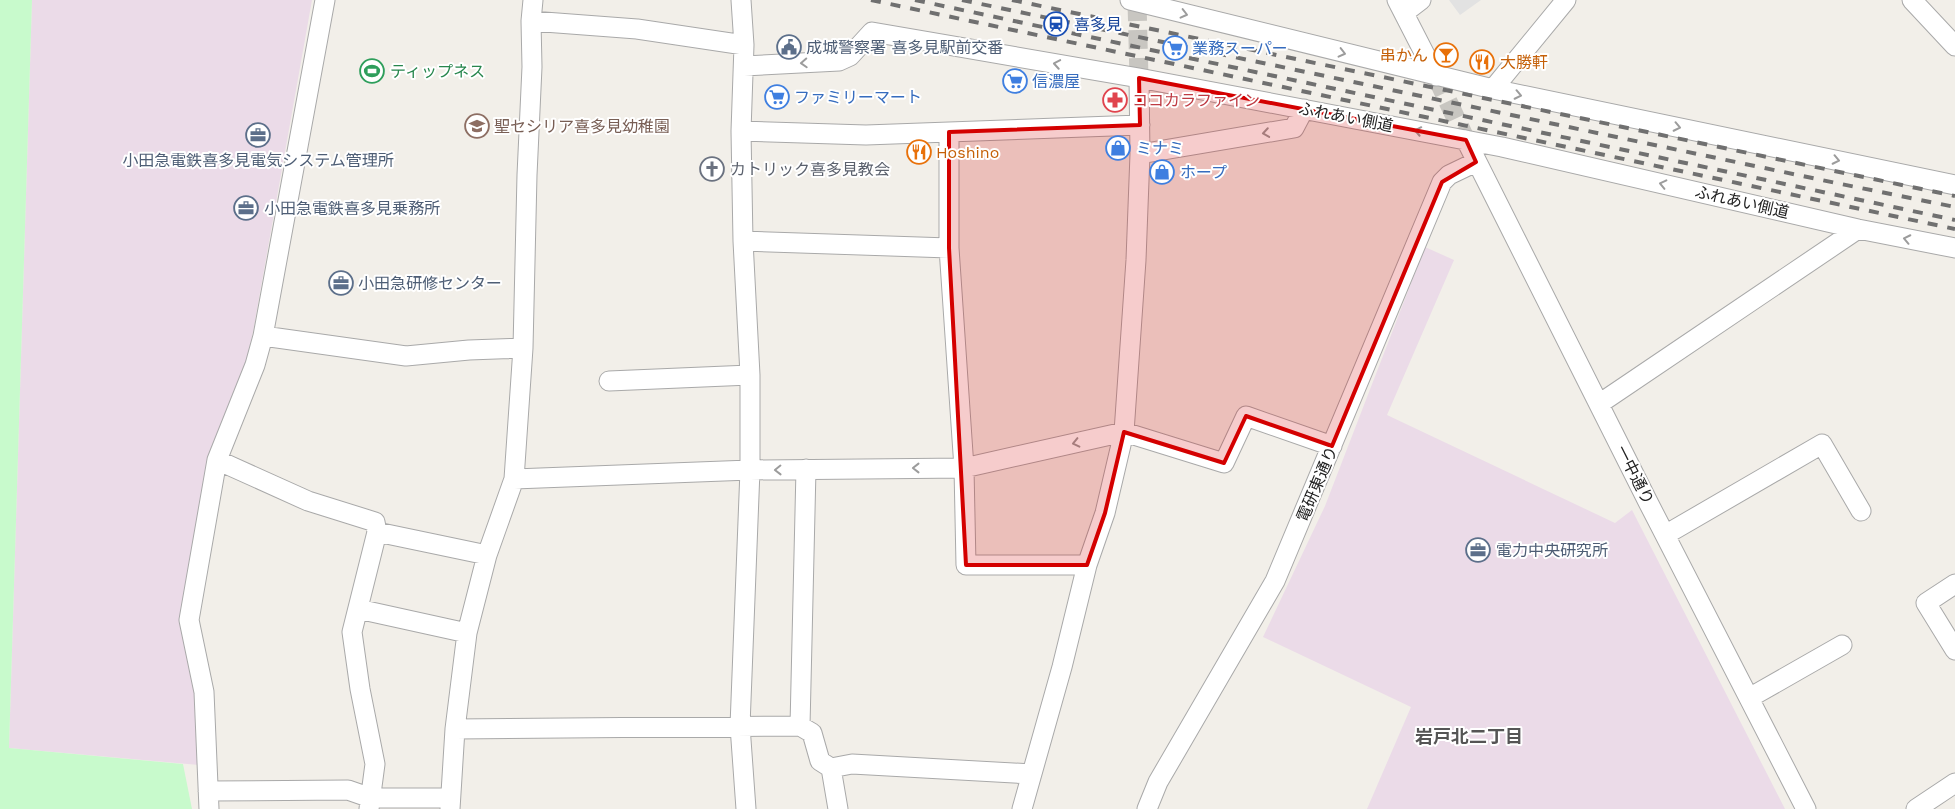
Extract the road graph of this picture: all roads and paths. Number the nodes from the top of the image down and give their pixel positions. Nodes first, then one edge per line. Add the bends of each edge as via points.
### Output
1 (325, 0) edge
2 (533, 0) edge
3 (741, 0) edge
4 (1421, 0) edge
5 (1566, 0) edge
6 (1912, 0) edge
7 (1134, 1) edge
8 (1400, 6) edge
9 (531, 21) junction
10 (744, 45) junction
11 (1955, 46) edge
12 (744, 66) junction
13 (1436, 76) junction
14 (1139, 78) junction
15 (1493, 89) junction
16 (1304, 110) junction
17 (1140, 125) junction
18 (741, 131) junction
19 (949, 132) junction
20 (1466, 140) junction
21 (1140, 154) junction
22 (1476, 162) junction
23 (1955, 185) edge
24 (1858, 229) junction
25 (743, 241) junction
26 (949, 248) junction
27 (1955, 248) edge
28 (263, 336) junction
29 (523, 348) junction
30 (750, 375) junction
31 (609, 381) dead end
32 (1599, 404) junction
33 (1124, 432) junction
34 (1332, 446) junction
35 (217, 460) junction
36 (964, 468) junction
37 (806, 469) junction
38 (750, 470) junction
39 (514, 479) junction
40 (1861, 511) dead end
41 (377, 532) junction
42 (1665, 535) junction
43 (487, 555) junction
44 (1087, 565) junction
45 (1955, 584) edge
46 (358, 610) junction
47 (467, 633) junction
48 (1842, 645) dead end
49 (1955, 650) edge
50 (1748, 698) junction
51 (740, 726) junction
52 (800, 726) junction
53 (455, 729) junction
54 (831, 768) junction
55 (1032, 774) junction
56 (1955, 784) edge
57 (209, 800) edge
58 (370, 803) edge
59 (450, 804) edge
60 (746, 809) edge
61 (838, 809) edge
62 (1022, 809) edge
63 (1147, 809) edge
64 (1806, 809) edge
65 (1916, 809) edge

1 - 28 street
2 - 9 street
3 - 10 street
4 - 8 street
5 - 15 street
6 - 11 street
7 -> 13 street
8 - 13 street
9 - 10 street via 637,29
9 - 29 street
10 - 12 street
14 -> 12 street, ふれあい側道 via 872,32 850,56 839,61
12 - 18 street
13 - 15 street
14 - 16 street, ふれあい側道
14 - 17 street
15 -> 23 street
20 -> 16 street, ふれあい側道
16 -> 21 street via 1294,128
17 - 19 street
17 - 21 street
18 - 19 street via 866,135
18 - 25 street
19 - 26 street
20 - 22 street, 一中通り
24 -> 20 street, ふれあい側道
21 - 33 street
22 - 32 street, 一中通り
22 - 34 street, 電研東通り via 1442,182
27 -> 24 street, ふれあい側道
24 - 32 street
25 - 26 street
25 - 30 street
26 - 36 street
28 - 29 street via 406,356
28 - 35 street via 255,365
29 - 39 street
30 - 31 street
30 - 38 street
32 - 42 street, 一中通り
33 - 34 street via 1224,463 1246,416
33 -> 36 street
33 - 44 street via 1105,513
34 - 63 street, 電研東通り via 1275,581 1158,782
35 - 41 street via 308,501 375,522
35 - 57 street via 189,620 204,692
36 -> 37 street
36 - 44 street via 966,565
37 -> 38 street
37 - 52 street
38 - 39 street
38 - 51 street
39 - 43 street
40 - 42 street via 1822,444
41 - 43 street
41 - 46 street
42 - 50 street, 一中通り
43 - 47 street
44 - 55 street
45 - 49 street via 1926,603
46 - 47 street
46 - 58 street via 352,632 375,764
47 - 53 street
48 - 50 street
50 - 64 street, 一中通り
51 - 52 street
51 - 53 street
51 - 60 street
52 - 54 street via 812,733 820,761
53 - 59 street
54 - 55 street via 852,764
54 - 61 street
55 - 62 street
56 - 65 street
57 - 58 street via 348,790
58 - 59 street

